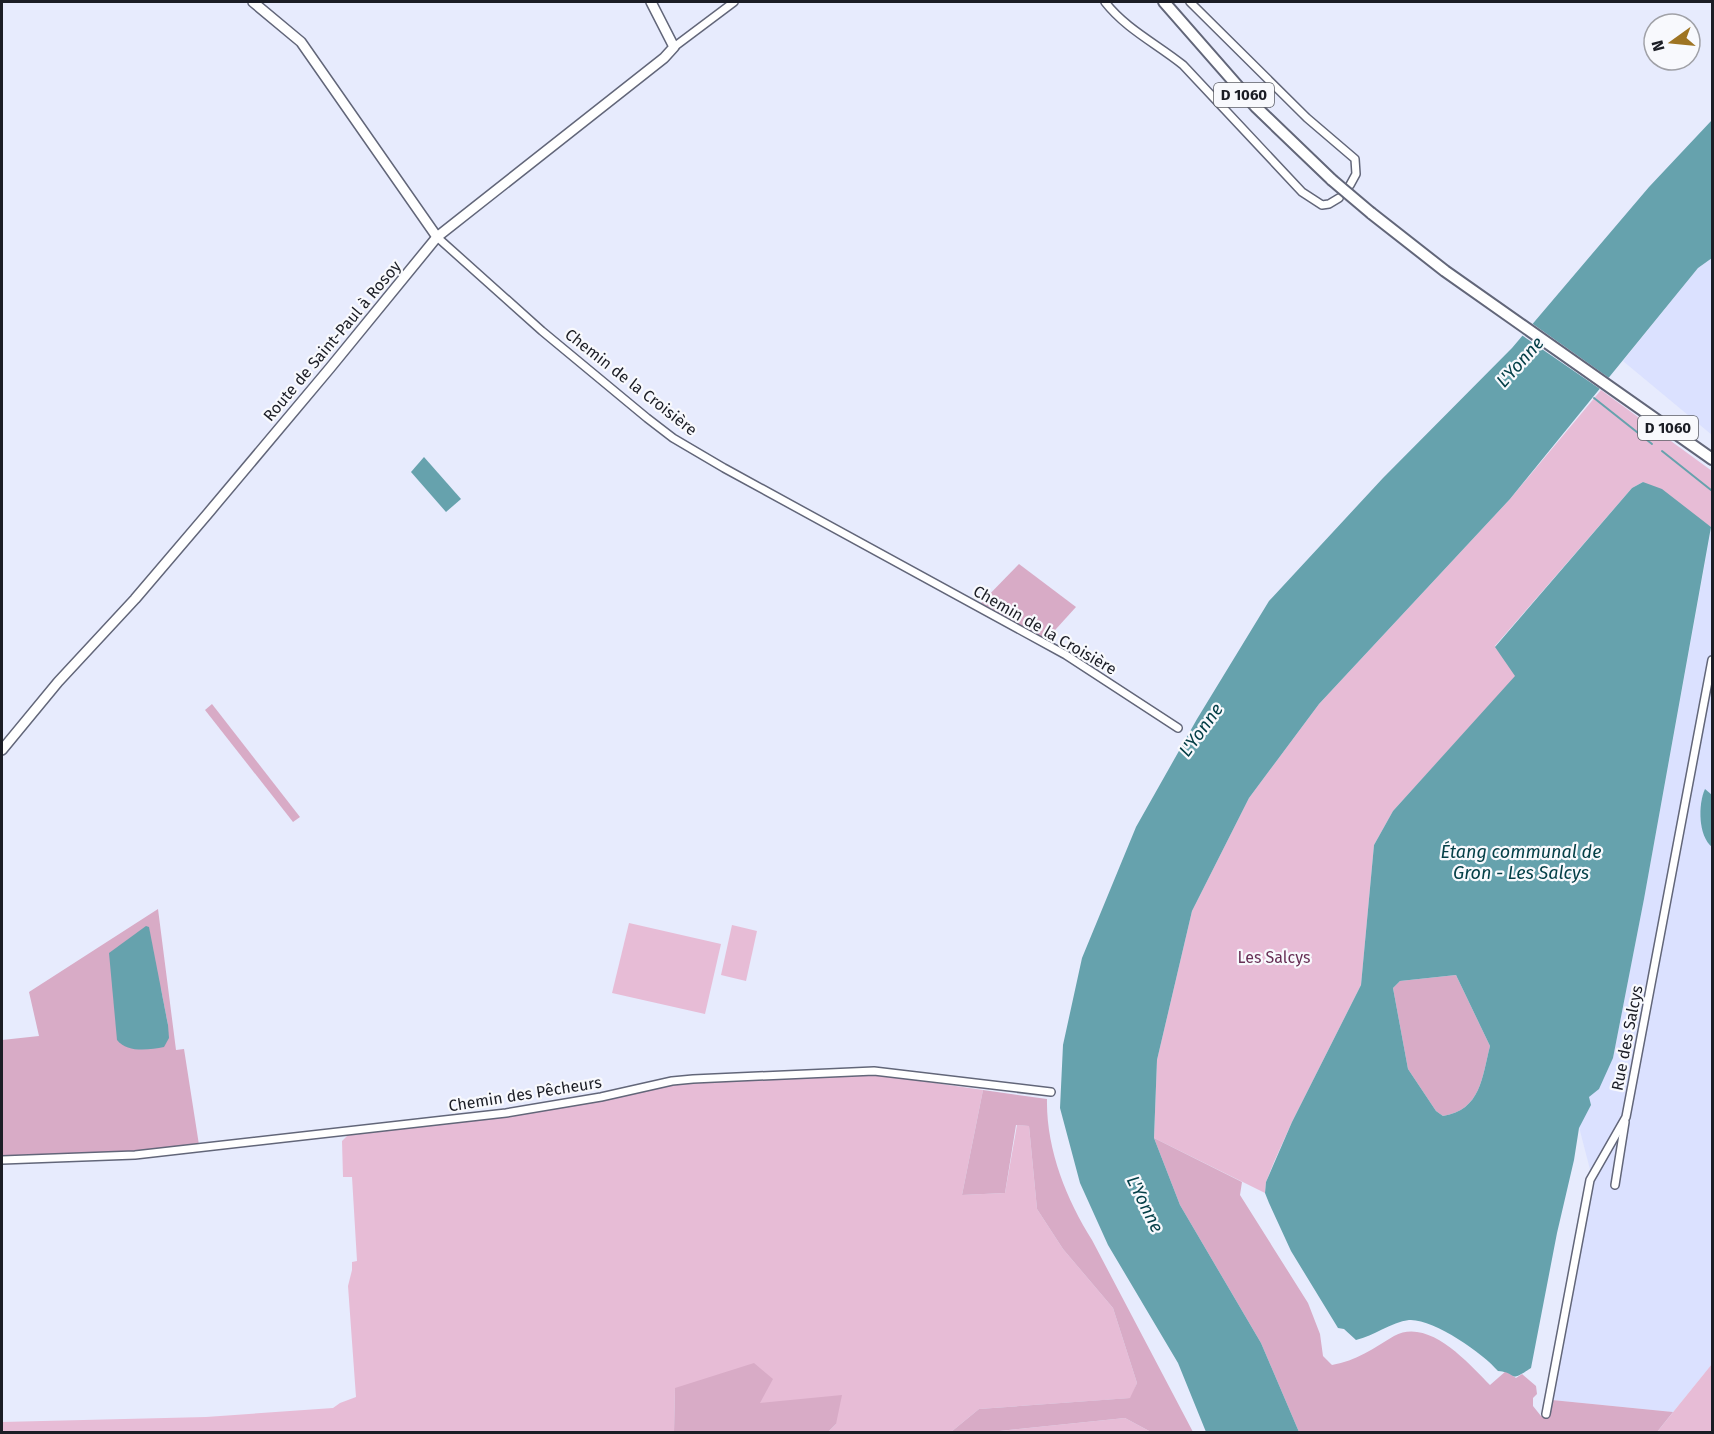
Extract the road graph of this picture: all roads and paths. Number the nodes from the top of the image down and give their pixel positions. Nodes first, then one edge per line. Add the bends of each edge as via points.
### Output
1 (253, 2) edge
2 (651, 2) edge
3 (734, 2) edge
4 (1105, 2) edge
5 (1164, 2) edge
6 (1190, 2) edge
7 (674, 47) junction
8 (1350, 185) dead end
9 (1339, 198) dead end
10 (437, 237) junction
11 (1713, 459) edge
12 (1713, 660) edge
13 (1178, 728) dead end
14 (2, 750) edge
15 (1051, 1092) dead end
16 (1626, 1117) junction
17 (2, 1160) edge
18 (1615, 1185) dead end
19 (1546, 1414) dead end

1 - 10 street, Chemin de la Croisière via 301,42
2 - 7 street
3 - 7 street, Route de Saint-Paul à Rosoy
4 - 9 street via 1132,29 1183,64 1302,192 1322,205
5 - 11 main road, D 1060, bridge via 1256,107 1371,213 1509,316
6 - 8 street via 1307,118 1355,159 1356,174
7 - 10 street, Route de Saint-Paul à Rosoy
10 - 13 street, Chemin de la Croisière via 542,331 673,438 1066,655
10 - 14 street, Route de Saint-Paul à Rosoy via 210,511
12 - 16 street, Rue des Salcys
15 - 17 street, Chemin des Pêcheurs via 874,1071 693,1079 495,1115 135,1155
16 - 18 street
16 - 19 street, Rue des Salcys via 1590,1180

